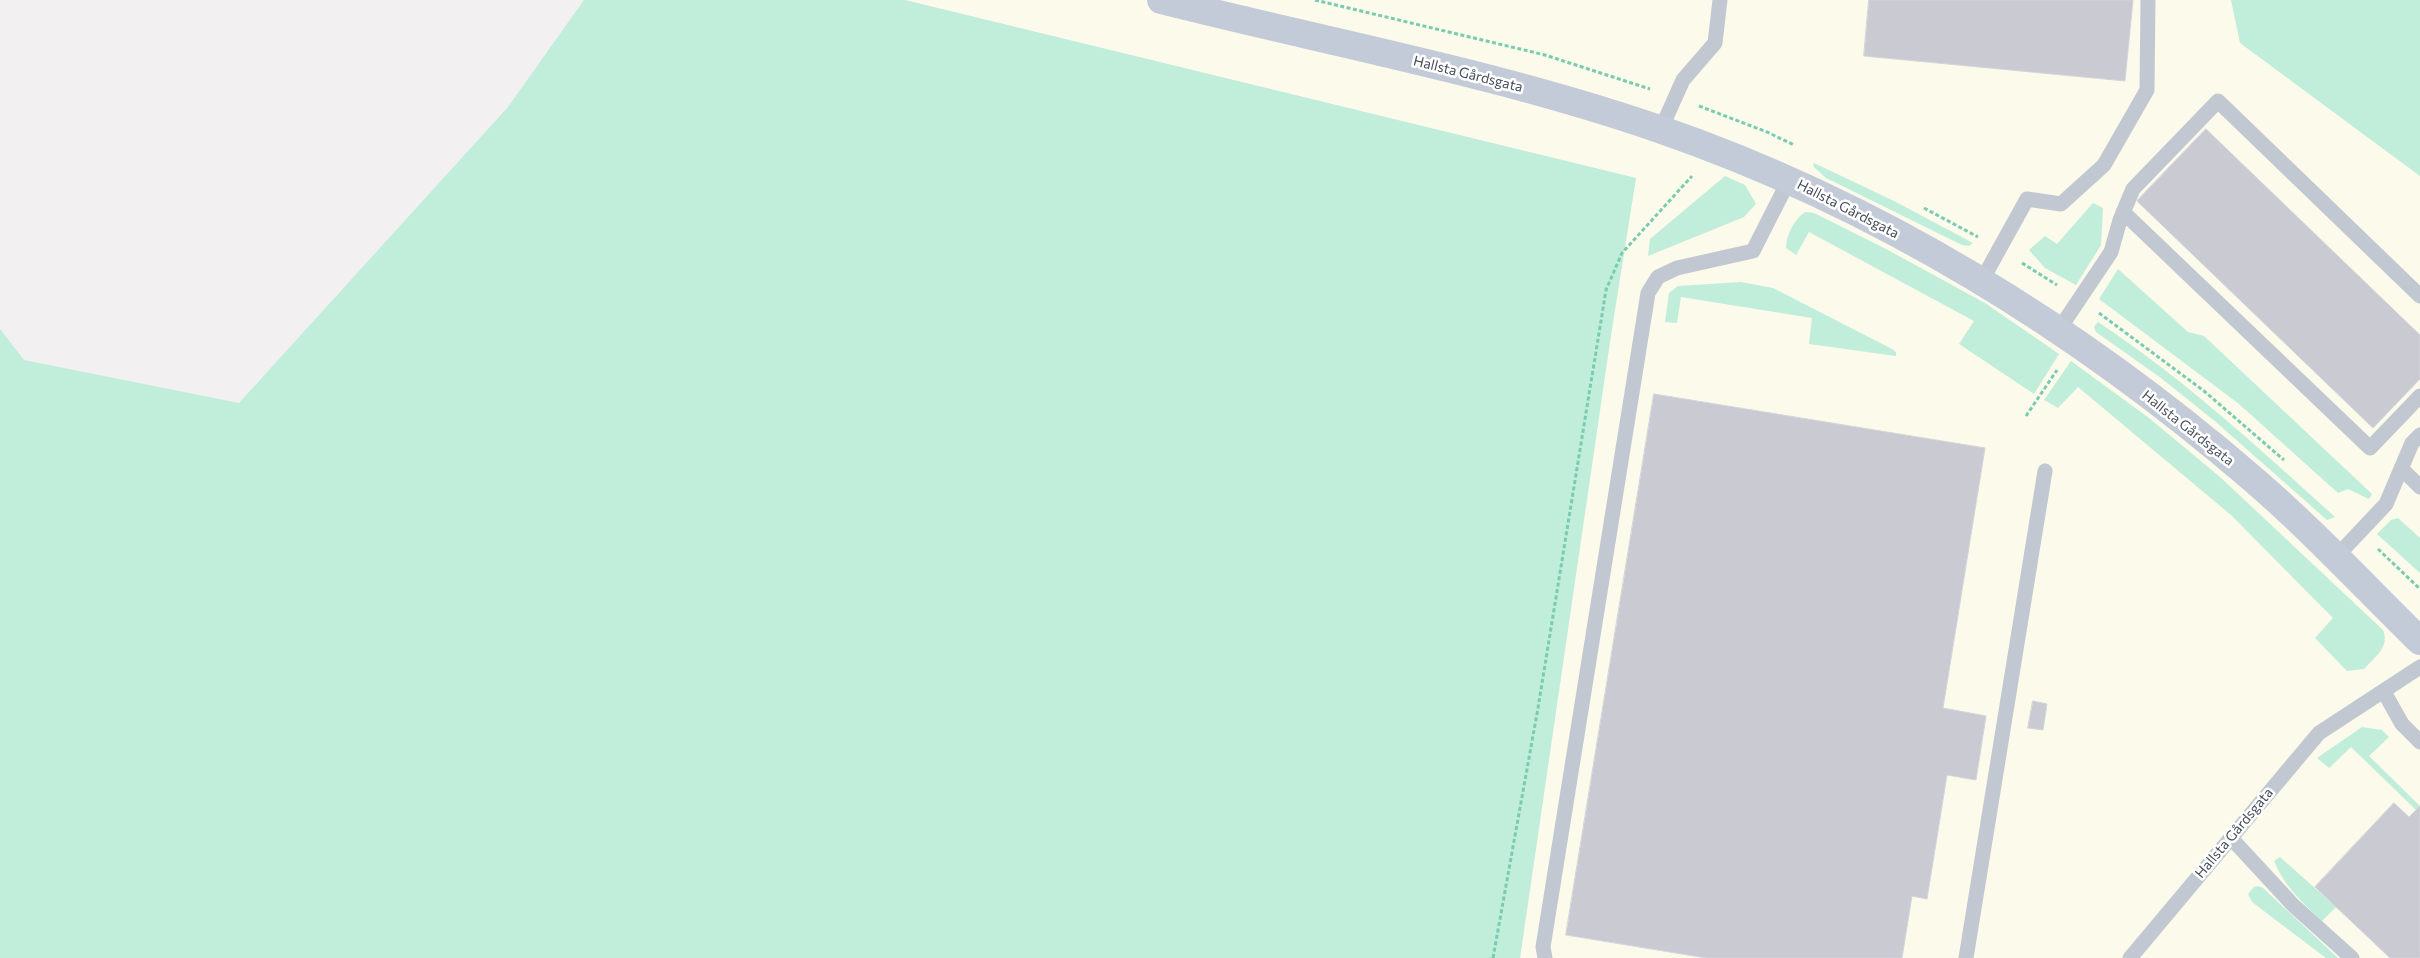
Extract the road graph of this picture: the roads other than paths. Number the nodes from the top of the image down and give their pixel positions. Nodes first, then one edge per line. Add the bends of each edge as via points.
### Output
1 (1161, 0) edge
2 (1720, 0) edge
3 (2148, 0) edge
4 (1660, 130) junction
5 (1789, 180) junction
6 (2123, 212) junction
7 (1981, 282) junction
8 (2420, 296) edge
9 (2058, 331) junction
10 (2420, 396) edge
11 (2420, 435) edge
12 (2401, 468) junction
13 (2045, 471) dead end
14 (2420, 487) edge
15 (2336, 557) junction
16 (2420, 641) edge
17 (2420, 667) edge
18 (2384, 692) junction
19 (2420, 742) edge
20 (2231, 838) junction
21 (1545, 958) edge
22 (1966, 958) edge
23 (2130, 958) edge
24 (2352, 958) edge

1 - 4 street, Hallsta Gårdsgata via 1561,98
2 - 4 lane via 1715,44 1683,80
3 - 7 lane via 2147,90 2104,165 2061,204 2027,198
4 - 5 street, Hallsta Gårdsgata
5 - 7 street, Hallsta Gårdsgata via 1851,208 1951,262
5 - 21 lane via 1753,251 1677,268 1658,276 1648,293 1543,947
6 - 8 lane via 2132,189 2218,102
6 - 9 lane via 2111,252
6 - 10 lane via 2370,448
7 - 9 street, Hallsta Gårdsgata
9 - 15 street, Hallsta Gårdsgata via 2154,399 2240,469
11 - 12 lane via 2412,443
12 - 14 lane
12 - 15 lane via 2386,504
13 - 22 lane
15 - 16 street, Hallsta Gårdsgata
17 - 18 lane, Hallsta Gårdsgata
18 - 19 lane via 2402,724
18 - 20 lane, Hallsta Gårdsgata via 2319,732
20 - 23 lane, Hallsta Gårdsgata
20 - 24 lane via 2293,905

